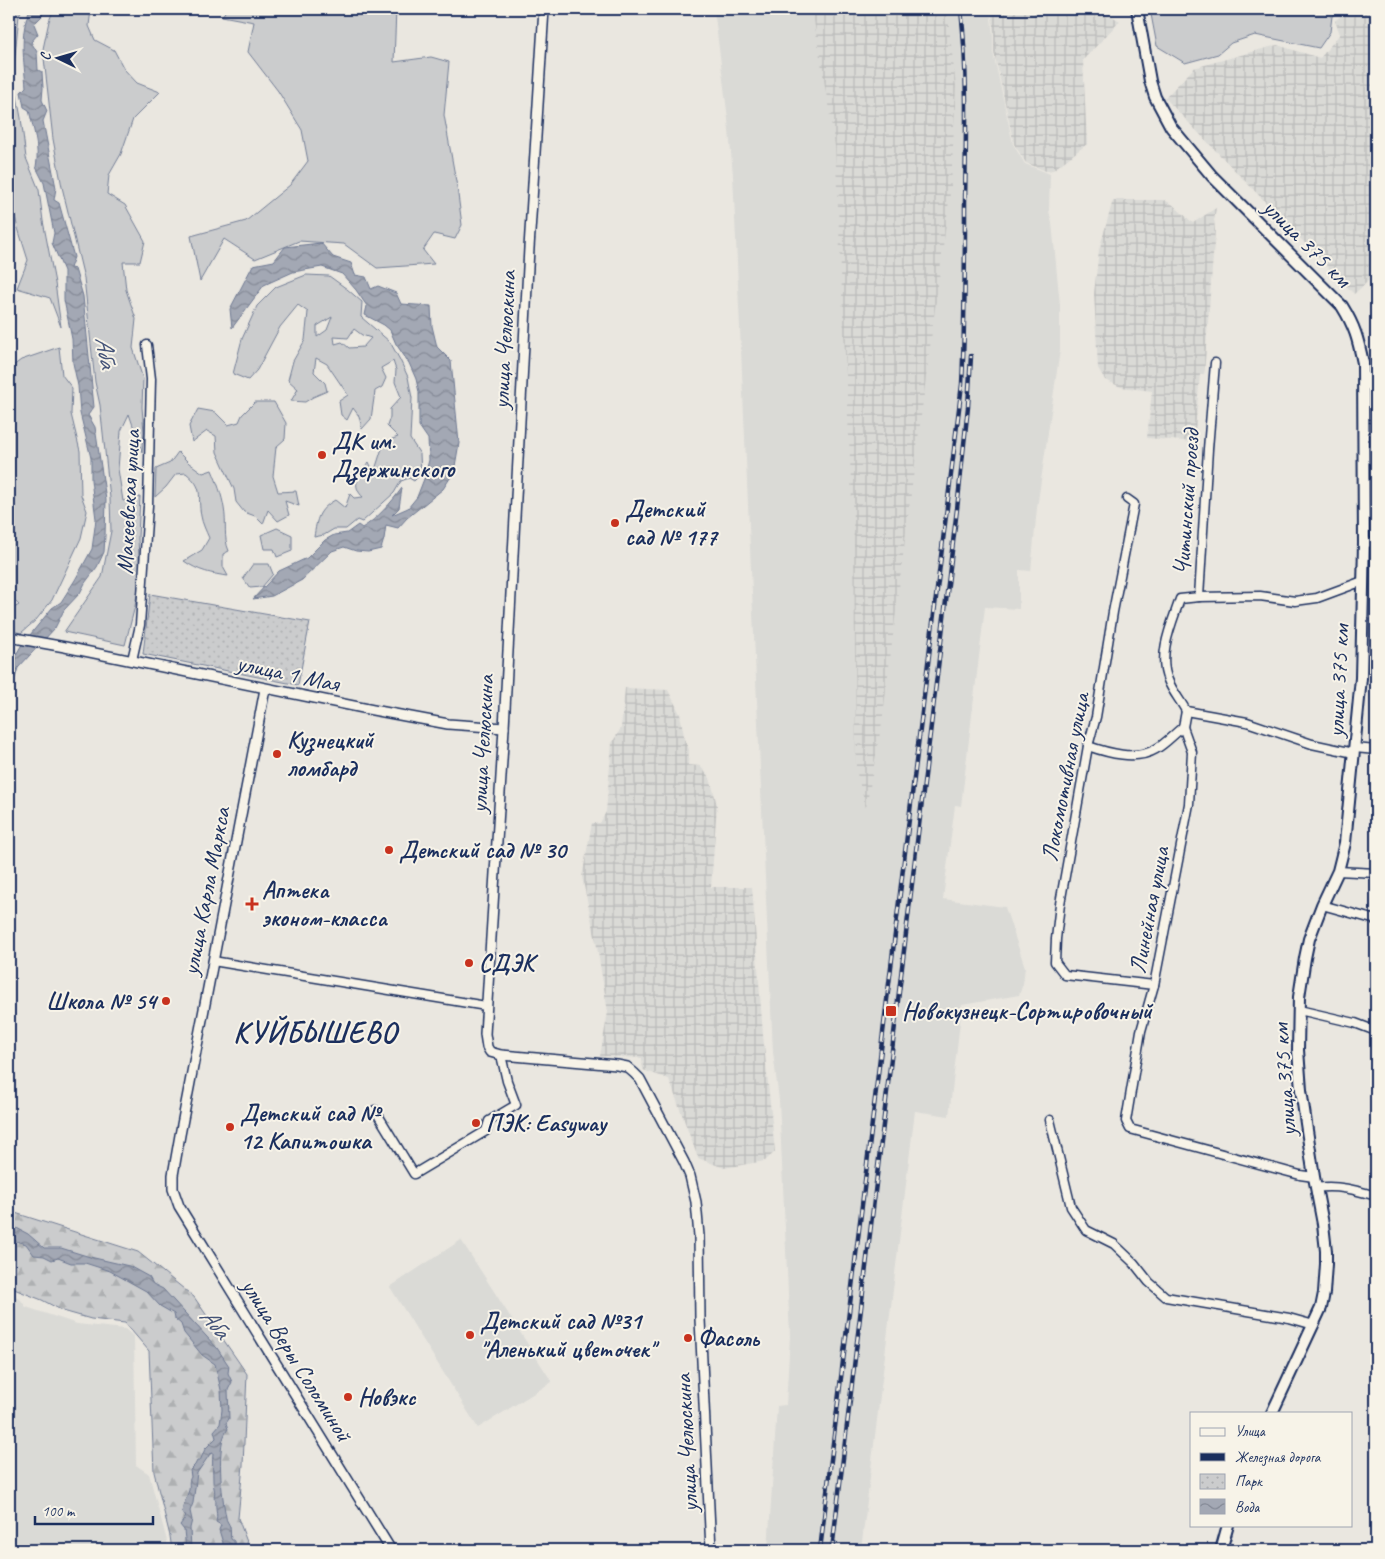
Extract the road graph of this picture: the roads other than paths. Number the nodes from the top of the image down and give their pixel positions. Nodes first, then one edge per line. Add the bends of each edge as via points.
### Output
1 (544, 9) edge
2 (1137, 9) edge
3 (147, 345) dead end
4 (1215, 363) dead end
5 (1127, 500) dead end
6 (1376, 542) edge
7 (1364, 543) junction
8 (1363, 581) junction
9 (1198, 597) junction
10 (9, 637) edge
11 (132, 660) junction
12 (265, 689) junction
13 (1186, 711) junction
14 (1183, 727) junction
15 (504, 728) junction
16 (1088, 746) junction
17 (1354, 750) junction
18 (1376, 750) edge
19 (1338, 871) junction
20 (1376, 873) edge
21 (1322, 905) junction
22 (1376, 920) edge
23 (213, 961) junction
24 (1154, 985) junction
25 (486, 1006) junction
26 (1299, 1010) junction
27 (1376, 1031) edge
28 (501, 1055) junction
29 (374, 1110) dead end
30 (1050, 1120) dead end
31 (1314, 1177) junction
32 (1316, 1188) junction
33 (173, 1190) joint
34 (1376, 1196) edge
35 (1314, 1325) junction
36 (1272, 1412) edge
37 (1228, 1526) edge
38 (391, 1550) edge
39 (711, 1550) edge
40 (1222, 1550) edge

1 - 15 street, улица Челюскина
2 - 7 main road, улица 375 км via 1152,89 1171,128 1212,176 1334,297 1353,324 1363,363
3 - 11 street, Макеевская улица via 151,379 148,506 140,626
4 - 9 street, Читинский проезд
5 - 16 street, Локомотивная улица via 1134,504
6 - 7 street
7 - 8 main road, улица 375 км
8 - 9 street via 1317,598 1294,601 1260,596
8 - 17 main road, улица 375 км via 1361,678
9 - 13 street, Читинский проезд via 1180,600 1164,658 1168,679
10 - 11 street, улица 1 Мая
11 - 12 street, улица 1 Мая
12 - 15 street, улица 1 Мая via 448,724
12 - 23 street, улица Карла Маркса
13 - 14 street
13 - 17 street via 1247,722 1312,744
14 - 16 street via 1156,749 1143,755 1105,752
14 - 24 street, Линейная улица via 1192,752 1189,804
15 - 25 street, улица Челюскина
16 - 24 street, Локомотивная улица via 1060,904 1056,962 1064,975
17 - 18 street
17 - 19 main road, улица 375 км via 1345,843
19 - 20 street
19 - 21 main road, улица 375 км
21 - 22 street
21 - 26 main road, улица 375 км via 1305,958
23 - 25 street
23 - 33 street, улица Карла Маркса via 173,1174
24 - 31 street, Линейная улица via 1140,1031 1126,1121 1129,1128
25 - 28 street, улица Челюскина via 486,1046 490,1052
26 - 27 street
26 - 31 main road, улица 375 км via 1300,1080
28 - 29 street via 516,1105 489,1122 486,1131 414,1174
28 - 39 street, улица Челюскина via 627,1067 640,1079 690,1176 699,1236
30 - 35 street via 1071,1207 1086,1230 1114,1244 1166,1297
31 - 32 main road, улица 375 км
32 - 34 street via 1351,1188
32 - 35 main road, улица 375 км via 1326,1264 1324,1293
33 - 38 street, улица Веры Соломиной via 184,1215
35 - 36 main road, улица 375 км
37 - 40 main road

